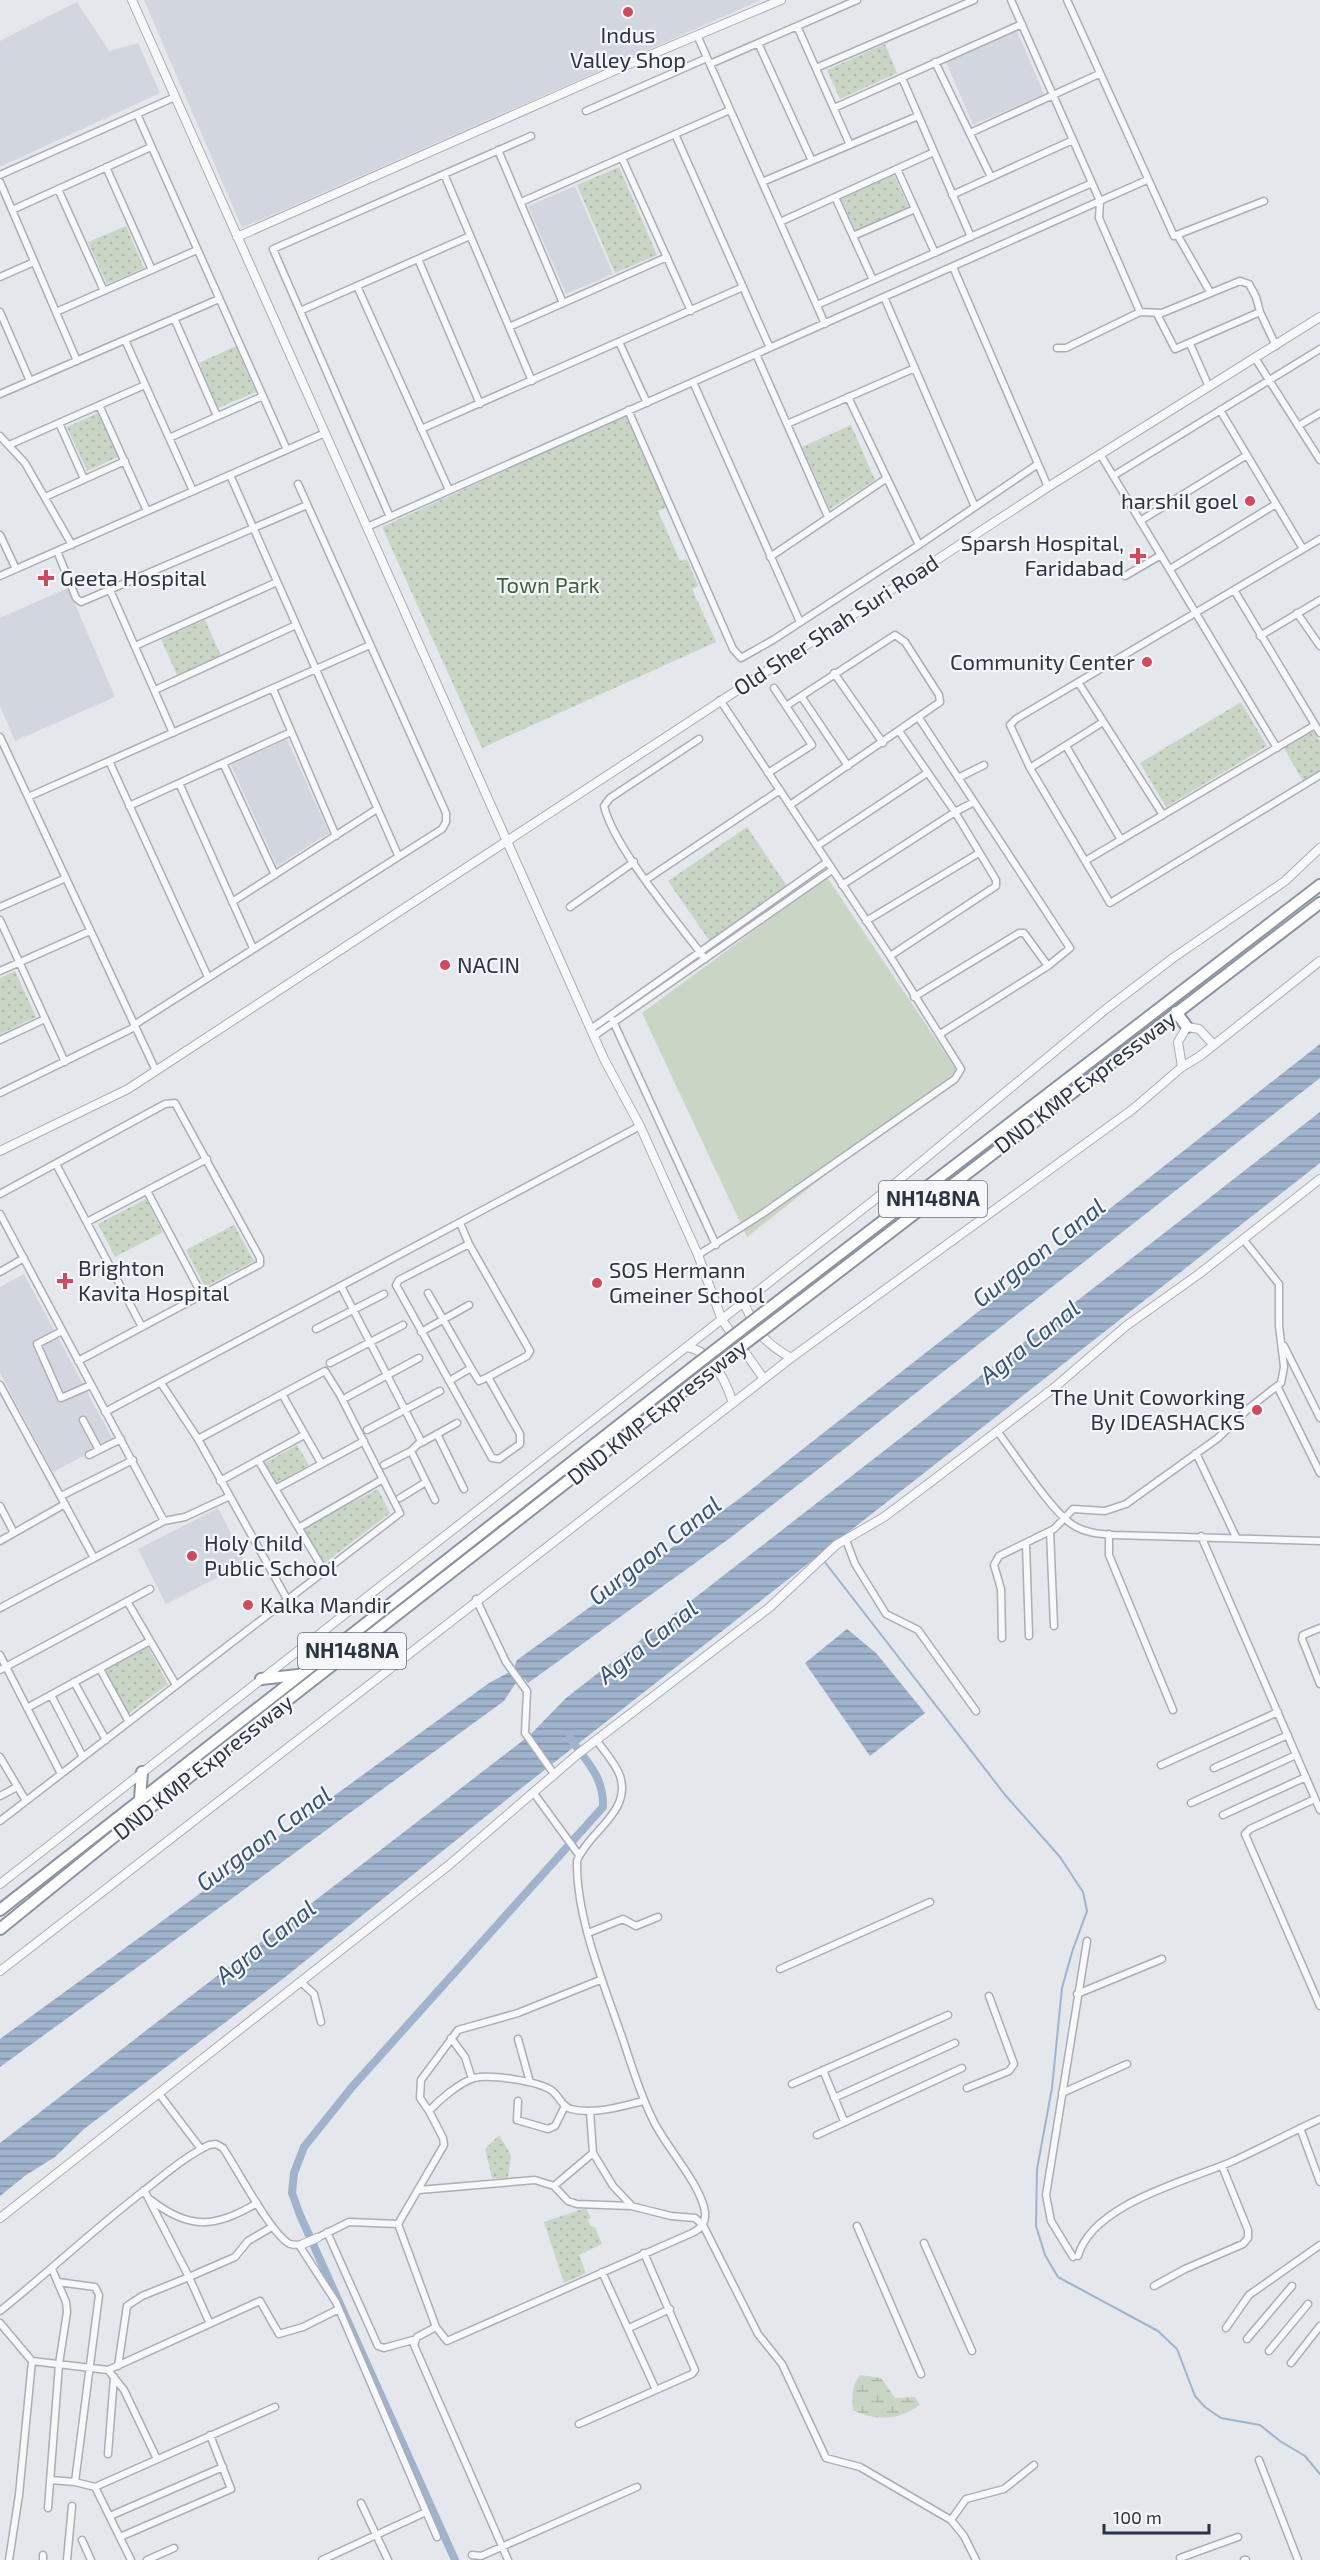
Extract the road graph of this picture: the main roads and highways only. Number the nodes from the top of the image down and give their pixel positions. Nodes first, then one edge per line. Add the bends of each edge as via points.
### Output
1 (1320, 885) edge
2 (1320, 903) edge
3 (1176, 1012) junction
4 (1187, 1027) road end
5 (298, 1675) junction
6 (261, 1679) road end
7 (142, 1772) road end
8 (140, 1799) junction
9 (0, 1910) edge
10 (0, 1929) edge

1 - 5 highway, DND KMP Expressway / NH148NA, bridge
2 - 3 highway, DND KMP Expressway / NH148NA
3 - 4 highway
3 - 10 highway, DND KMP Expressway / NH148NA, bridge via 705,1374
5 - 6 highway
5 - 8 highway, DND KMP Expressway / NH148NA
7 - 8 highway
8 - 9 highway, DND KMP Expressway / NH148NA

